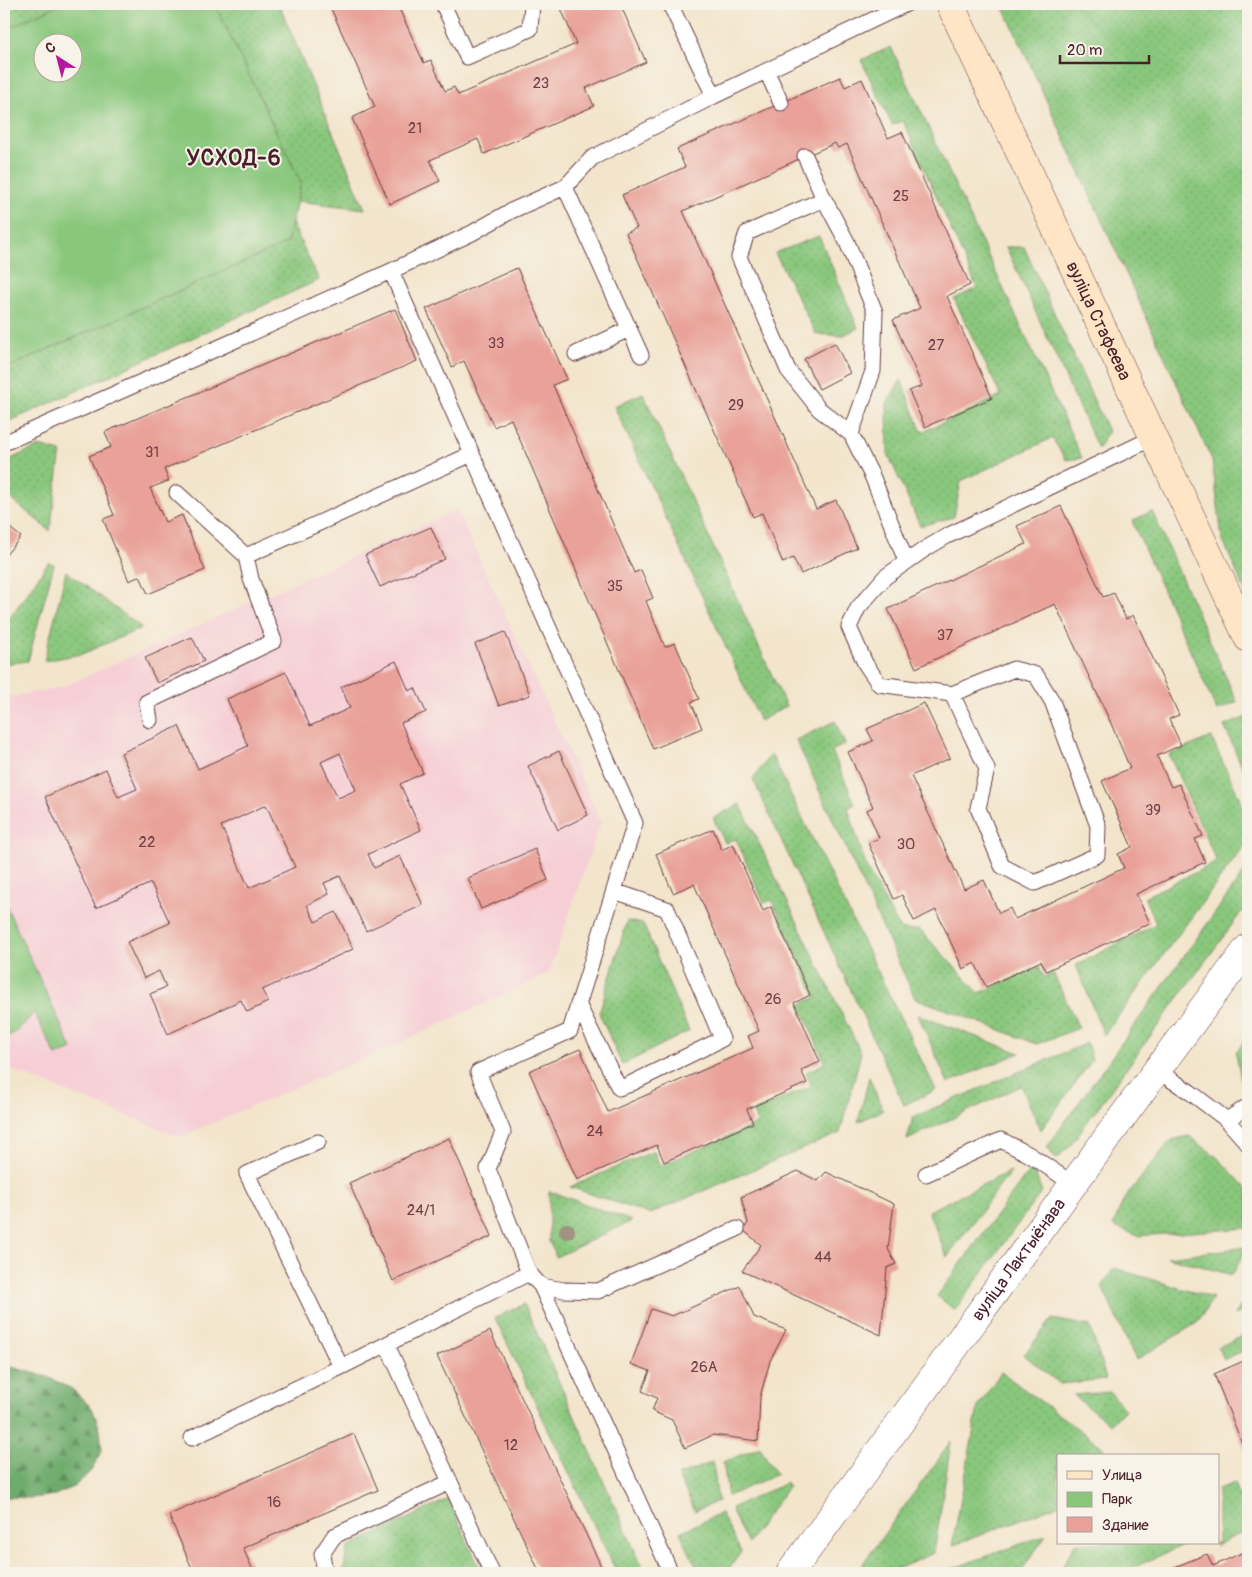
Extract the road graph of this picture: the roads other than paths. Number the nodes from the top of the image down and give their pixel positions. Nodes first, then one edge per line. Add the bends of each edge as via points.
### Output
1 (443, 4) edge
2 (532, 4) edge
3 (670, 4) edge
4 (906, 4) edge
5 (950, 4) edge
6 (767, 72) junction
7 (714, 96) junction
8 (781, 103) dead end
9 (805, 156) dead end
10 (565, 187) junction
11 (824, 198) junction
12 (392, 271) junction
13 (629, 329) junction
14 (576, 354) dead end
15 (641, 355) dead end
16 (852, 434) junction
17 (1155, 437) junction
18 (4, 443) edge
19 (472, 454) junction
20 (177, 493) dead end
21 (246, 556) junction
22 (906, 561) junction
23 (1248, 638) edge
24 (952, 694) junction
25 (150, 720) dead end
26 (614, 891) junction
27 (1248, 948) edge
28 (578, 1004) junction
29 (1156, 1070) junction
30 (1248, 1106) edge
31 (1227, 1120) junction
32 (318, 1142) dead end
33 (1248, 1144) edge
34 (926, 1174) dead end
35 (1073, 1184) junction
36 (737, 1229) dead end
37 (529, 1273) junction
38 (541, 1286) junction
39 (387, 1345) junction
40 (341, 1367) junction
41 (192, 1438) dead end
42 (450, 1482) junction
43 (324, 1573) edge
44 (492, 1573) edge
45 (671, 1573) edge
46 (790, 1573) edge

1 - 2 lane via 467,57 530,29
3 - 7 lane
4 - 6 lane
5 - 17 street, вуліца Стафеева
6 - 7 lane
6 - 8 lane
7 - 10 lane via 592,158
9 - 11 lane
10 - 12 lane
10 - 13 lane
11 - 16 lane via 847,242 876,312 873,371
11 - 16 lane via 747,233 739,257 788,370 819,409
12 - 18 lane
12 - 19 lane
13 - 14 lane
13 - 15 lane
16 - 22 lane
17 - 22 lane via 947,536
17 - 23 street, вуліца Стафеева
19 - 21 lane
19 - 26 lane via 635,823
20 - 21 lane
21 - 25 lane via 250,579 274,641 148,702
22 - 24 lane via 885,577 858,608 849,627 865,664 879,684
24 - 24 lane via 987,769 978,808 1002,866 1035,883 1097,854 1098,826 1052,701 1036,675 1014,669
26 - 28 lane
26 - 28 lane via 667,909 722,1039 619,1088
27 - 29 street, вуліца Лактыёнава
28 - 37 lane via 570,1031 478,1072 503,1132 488,1169
29 - 31 lane
29 - 35 street, вуліца Лактыёнава
30 - 31 lane
31 - 33 lane
32 - 40 lane via 247,1174
34 - 35 lane via 1001,1140
35 - 46 street, вуліца Лактыёнава
36 - 38 lane via 598,1291
37 - 38 lane
37 - 39 lane
38 - 45 lane
39 - 40 lane
39 - 42 lane
40 - 41 lane
42 - 43 lane via 334,1536 322,1554
42 - 44 lane

